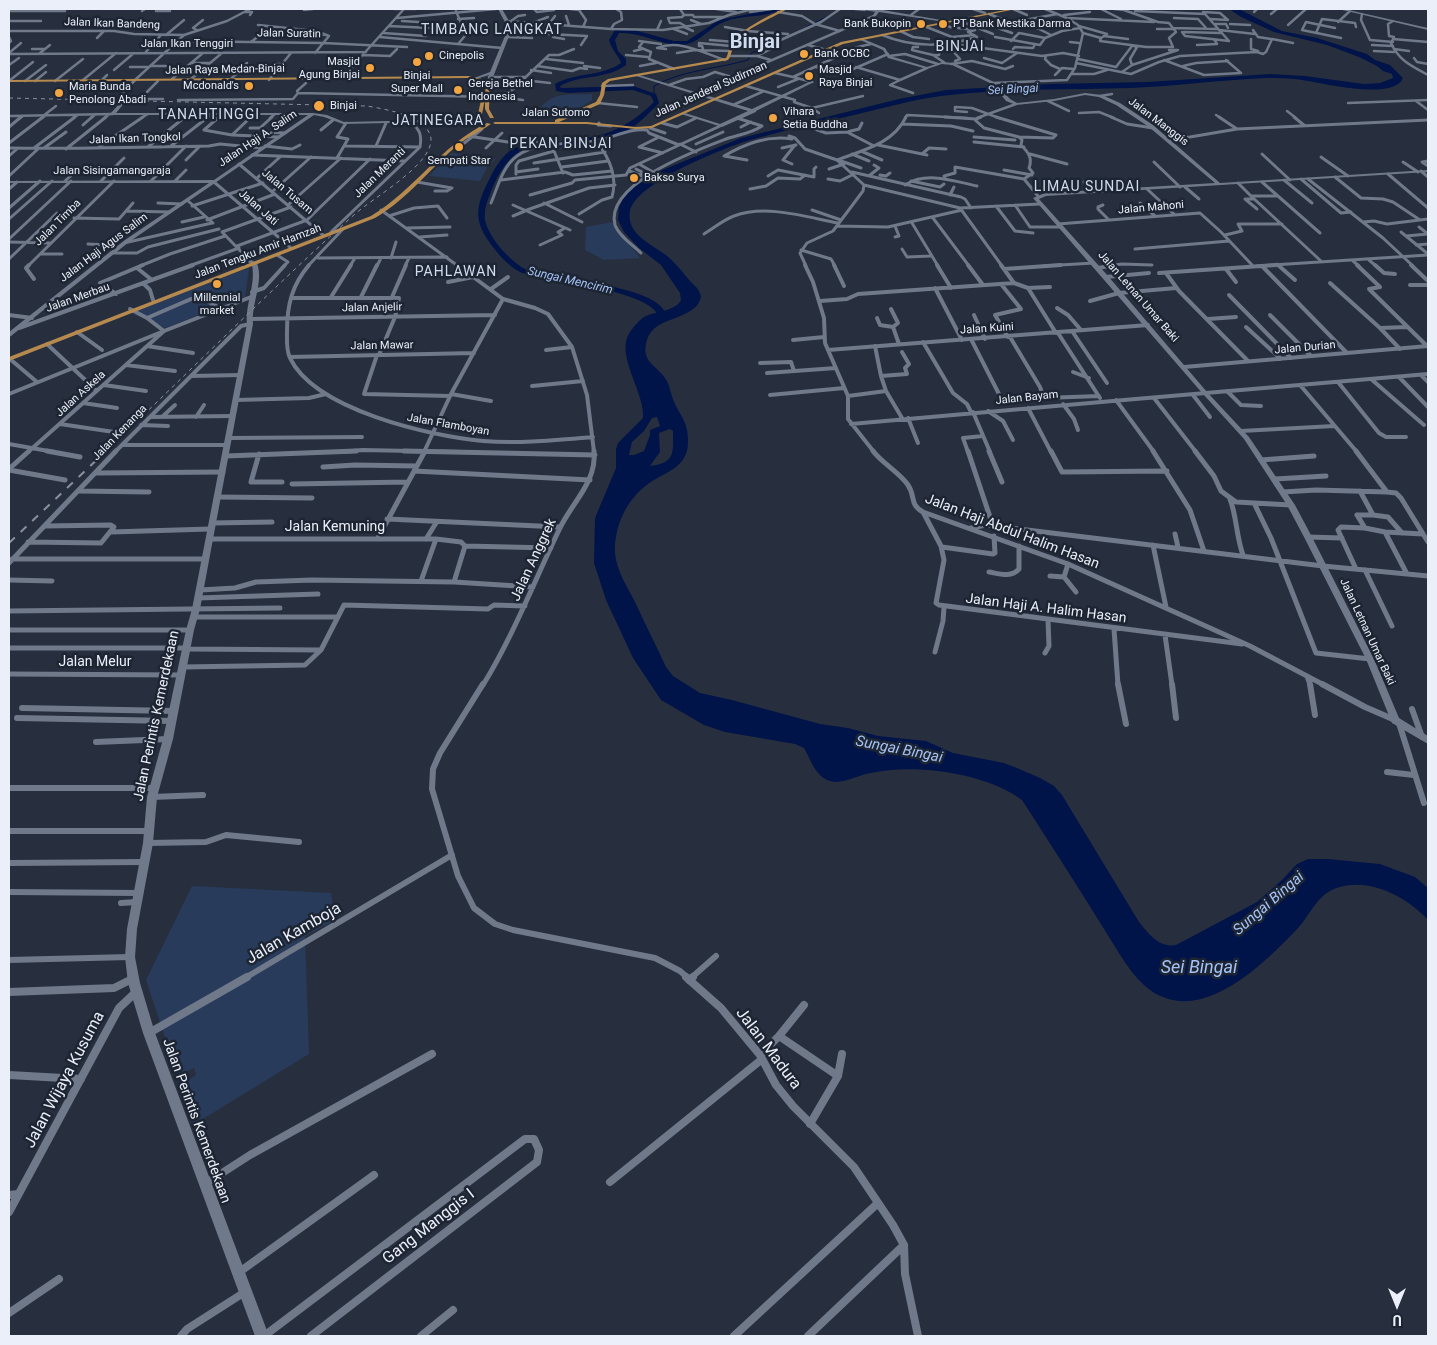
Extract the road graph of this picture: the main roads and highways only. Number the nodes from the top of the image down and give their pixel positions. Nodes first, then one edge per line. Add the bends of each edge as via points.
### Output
1 (785, 9) edge
2 (1004, 9) edge
3 (1013, 9) edge
4 (990, 13) junction
5 (939, 23) junction
6 (906, 29) junction
7 (882, 34) junction
8 (826, 49) junction
9 (805, 58) junction
10 (768, 75) junction
11 (415, 78) junction
12 (270, 79) junction
13 (134, 81) junction
14 (9, 82) edge
15 (737, 88) junction
16 (486, 96) junction
17 (703, 103) junction
18 (575, 112) junction
19 (669, 118) junction
20 (479, 121) junction
21 (493, 121) junction
22 (530, 121) junction
23 (557, 121) junction
24 (582, 122) junction
25 (615, 124) junction
26 (638, 126) junction
27 (459, 143) junction
28 (385, 213) junction
29 (253, 263) junction
30 (131, 309) junction
31 (9, 358) edge

1 - 18 main road via 756,23 735,42 725,60 613,79 602,88 598,102
2 - 4 main road, Jalan Jenderal Sudirman
3 - 4 main road, Jalan Jenderal Sudirman
4 - 5 main road, Jalan Jenderal Sudirman
4 - 5 main road, Jalan Jenderal Sudirman
5 - 6 main road, Jalan Jenderal Sudirman
5 - 6 main road, Jalan Jenderal Sudirman
6 - 7 main road, Jalan Jenderal Sudirman
7 - 8 main road, Jalan Jenderal Sudirman
7 - 8 main road, Jalan Jenderal Sudirman via 842,41
8 - 9 main road, Jalan Jenderal Sudirman
9 - 10 main road, Jalan Jenderal Sudirman
9 - 10 main road, Jalan Jenderal Sudirman
10 - 15 main road, Jalan Jenderal Sudirman
10 - 15 main road, Jalan Jenderal Sudirman
11 - 12 main road, Jalan Raya Medan-Binjai
11 - 16 main road, Jalan Raya Medan-Binjai via 472,80 484,86
11 - 16 main road, Jalan Raya Medan-Binjai via 476,78 488,85
12 - 13 main road, Jalan Raya Medan-Binjai
12 - 13 main road, Jalan Raya Medan-Binjai
13 - 14 main road, Jalan Raya Medan-Binjai
13 - 14 main road, Jalan Raya Medan-Binjai
15 - 17 main road, Jalan Jenderal Sudirman
16 - 20 main road
16 - 21 main road via 487,109
17 - 19 main road, Jalan Jenderal Sudirman
17 - 19 main road, Jalan Jenderal Sudirman
18 - 22 main road, Jalan Sutomo
18 - 23 main road
19 - 26 main road, Jalan Jenderal Sudirman
19 - 26 main road, Jalan Jenderal Sudirman via 650,128
20 - 21 main road, Jalan Sutomo
20 - 27 main road, Jalan Tengku Amir Hamzah
21 - 22 main road, Jalan Sutomo
21 - 27 main road, Jalan Tengku Amir Hamzah
22 - 23 main road, Jalan Sutomo
23 - 24 main road, Jalan Sutomo
24 - 25 main road, Jalan Sutomo
24 - 25 main road, Jalan Sutomo
25 - 26 main road, Jalan Jenderal Sudirman
27 - 28 main road, Jalan Tengku Amir Hamzah
27 - 28 main road, Jalan Tengku Amir Hamzah
28 - 29 main road, Jalan Tengku Amir Hamzah
28 - 29 main road, Jalan Tengku Amir Hamzah
29 - 30 main road, Jalan Tengku Amir Hamzah
29 - 30 main road, Jalan Tengku Amir Hamzah
30 - 31 main road, Jalan Tengku Amir Hamzah
30 - 31 main road, Jalan Tengku Amir Hamzah

